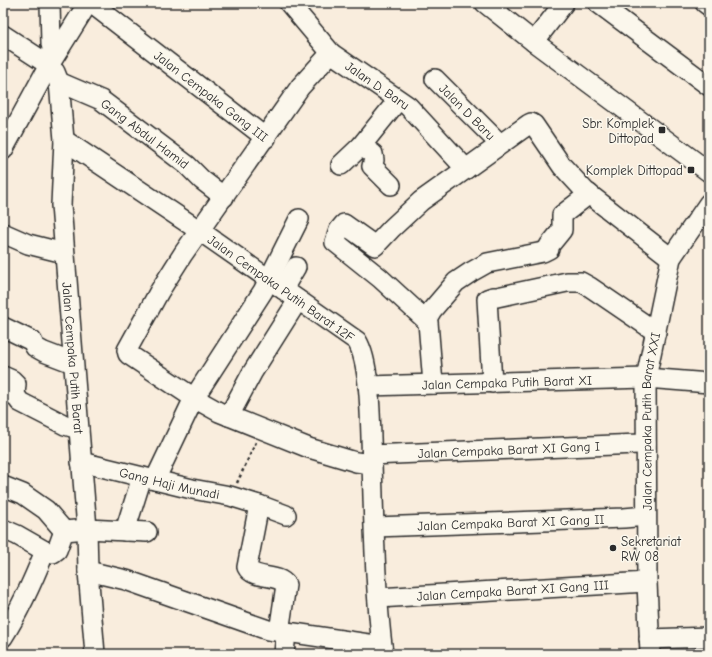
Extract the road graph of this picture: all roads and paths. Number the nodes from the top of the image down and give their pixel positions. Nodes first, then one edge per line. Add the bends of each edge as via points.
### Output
1 (50, 3) edge
2 (89, 3) edge
3 (289, 3) edge
4 (564, 3) edge
5 (598, 3) edge
6 (705, 3) edge
7 (488, 4) edge
8 (709, 6) edge
9 (3, 35) edge
10 (534, 42) junction
11 (330, 53) junction
12 (53, 66) junction
13 (435, 79) dead end
14 (709, 86) edge
15 (398, 100) junction
16 (266, 138) junction
17 (64, 140) junction
18 (5, 141) edge
19 (500, 144) junction
20 (361, 146) junction
21 (341, 165) dead end
22 (466, 169) junction
23 (709, 172) edge
24 (392, 185) dead end
25 (589, 194) junction
26 (224, 197) junction
27 (709, 203) edge
28 (299, 219) dead end
29 (200, 231) junction
30 (3, 233) edge
31 (64, 253) junction
32 (671, 258) junction
33 (296, 267) dead end
34 (283, 289) junction
35 (427, 321) junction
36 (3, 327) edge
37 (656, 332) junction
38 (73, 363) junction
39 (3, 376) edge
40 (646, 378) junction
41 (492, 383) junction
42 (709, 383) edge
43 (433, 384) junction
44 (368, 386) junction
45 (194, 398) junction
46 (229, 416) junction
47 (262, 429) junction
48 (79, 430) junction
49 (646, 443) junction
50 (372, 459) junction
51 (81, 462) junction
52 (148, 478) junction
53 (5, 492) edge
54 (230, 496) junction
55 (259, 505) junction
56 (286, 514) dead end
57 (646, 516) junction
58 (375, 527) junction
59 (3, 529) edge
60 (87, 529) junction
61 (64, 531) junction
62 (125, 531) junction
63 (147, 532) dead end
64 (45, 551) junction
65 (88, 571) junction
66 (647, 582) junction
67 (378, 598) junction
68 (9, 613) edge
69 (282, 632) junction
70 (3, 637) edge
71 (709, 637) edge
72 (650, 646) edge
73 (382, 650) edge
74 (95, 654) edge
75 (284, 654) edge

1 - 12 street, Jalan Cempaka Putih Barat
2 - 12 street
2 - 16 street, Jalan Cempaka Gang III
3 - 11 street, Jalan D. Baru
4 - 10 street
5 - 14 street
6 - 8 street
7 - 10 street
9 - 12 street, Gang Abdul Hamid
10 - 23 street
11 - 15 street, Jalan D. Baru
11 - 16 street, Jalan Cempaka Gang III via 300,87
12 - 17 street, Jalan Cempaka Putih Barat
12 - 18 street
12 - 26 street, Gang Abdul Hamid via 187,165
13 - 19 street, Jalan D Baru
15 - 20 street
15 - 22 street, Jalan D. Baru via 408,106
16 - 26 street, Jalan Cempaka Barat XI Gang I
17 - 29 street, Jalan Cempaka Putih Barat 12F
17 - 31 street, Jalan Cempaka Putih Barat via 61,205
19 - 22 street
19 - 25 street via 532,124 562,166
20 - 21 street
20 - 24 street via 373,154 372,166
22 - 35 street via 411,209 375,246 344,224 335,242 380,278
25 - 32 street
25 - 35 street via 562,215 562,230 549,249 487,263 471,272 456,282 432,310
26 - 29 street, Jalan Cempaka Barat XI Gang I
27 - 32 street, Jalan Cempaka Putih Barat XXI
28 - 34 street
29 - 34 street, Jalan Cempaka Putih Barat 12F
29 - 45 street, Jalan Cempaka Barat XI Gang I via 159,292 127,350 129,356
30 - 31 street via 28,244
31 - 38 street, Jalan Cempaka Putih Barat
32 - 37 street, Jalan Cempaka Putih Barat XXI
33 - 34 street
34 - 44 street, Jalan Cempaka Putih Barat 12F via 357,341 362,349
34 - 45 street via 263,291
34 - 46 street via 252,373
35 - 43 street
36 - 38 street via 32,341 35,347 44,352
37 - 40 street, Jalan Cempaka Putih Barat XXI
37 - 41 street via 581,282 567,282 492,296 487,300
38 - 48 street, Jalan Cempaka Putih Barat
39 - 48 street via 16,384 15,395 20,402
40 - 41 street, Jalan Cempaka Putih Barat XI
40 - 42 street, Jalan Cempaka Putih Barat XI
40 - 49 street, Jalan Cempaka Putih Barat XXI
41 - 43 street, Jalan Cempaka Putih Barat XI
43 - 44 street, Jalan Cempaka Putih Barat XI
44 - 50 street, Jalan Cempaka Putih Barat 12F
45 - 46 street, Jalan Cempaka Barat XI Gang I
45 - 52 street
46 - 47 street, Jalan Cempaka Barat XI Gang I
47 - 50 street, Jalan Cempaka Barat XI Gang I via 309,448 356,462
47 - 54 path
48 - 51 street, Jalan Cempaka Putih Barat
49 - 50 street, Jalan Cempaka Barat XI Gang I
49 - 57 street, Jalan Cempaka Putih Barat XXI
50 - 58 street, Jalan Cempaka Putih Barat 12F
51 - 52 street, Gang Haji Munadi
51 - 60 street, Jalan Cempaka Putih Barat
52 - 54 street, Gang Haji Munadi
52 - 62 street
53 - 61 street via 23,494 46,510
54 - 55 street, Gang Haji Munadi
55 - 56 street, Gang Haji Munadi
55 - 69 street via 247,567 256,574 283,581 286,585
57 - 58 street, Jalan Cempaka Barat XI Gang II
57 - 66 street, Jalan Cempaka Putih Barat XXI
58 - 67 street, Jalan Cempaka Putih Barat 12F
59 - 64 street
60 - 61 street
60 - 62 street
60 - 65 street, Jalan Cempaka Putih Barat
61 - 64 street via 57,550 53,553
62 - 63 street
64 - 68 street via 36,575
65 - 69 street via 126,580 268,630
65 - 74 street, Jalan Cempaka Putih Barat
66 - 67 street, Jalan Cempaka Barat XI Gang III
66 - 72 street, Jalan Cempaka Putih Barat XXI
67 - 73 street, Jalan Cempaka Putih Barat 12F
68 - 70 street
69 - 73 street
69 - 75 street
71 - 72 street

